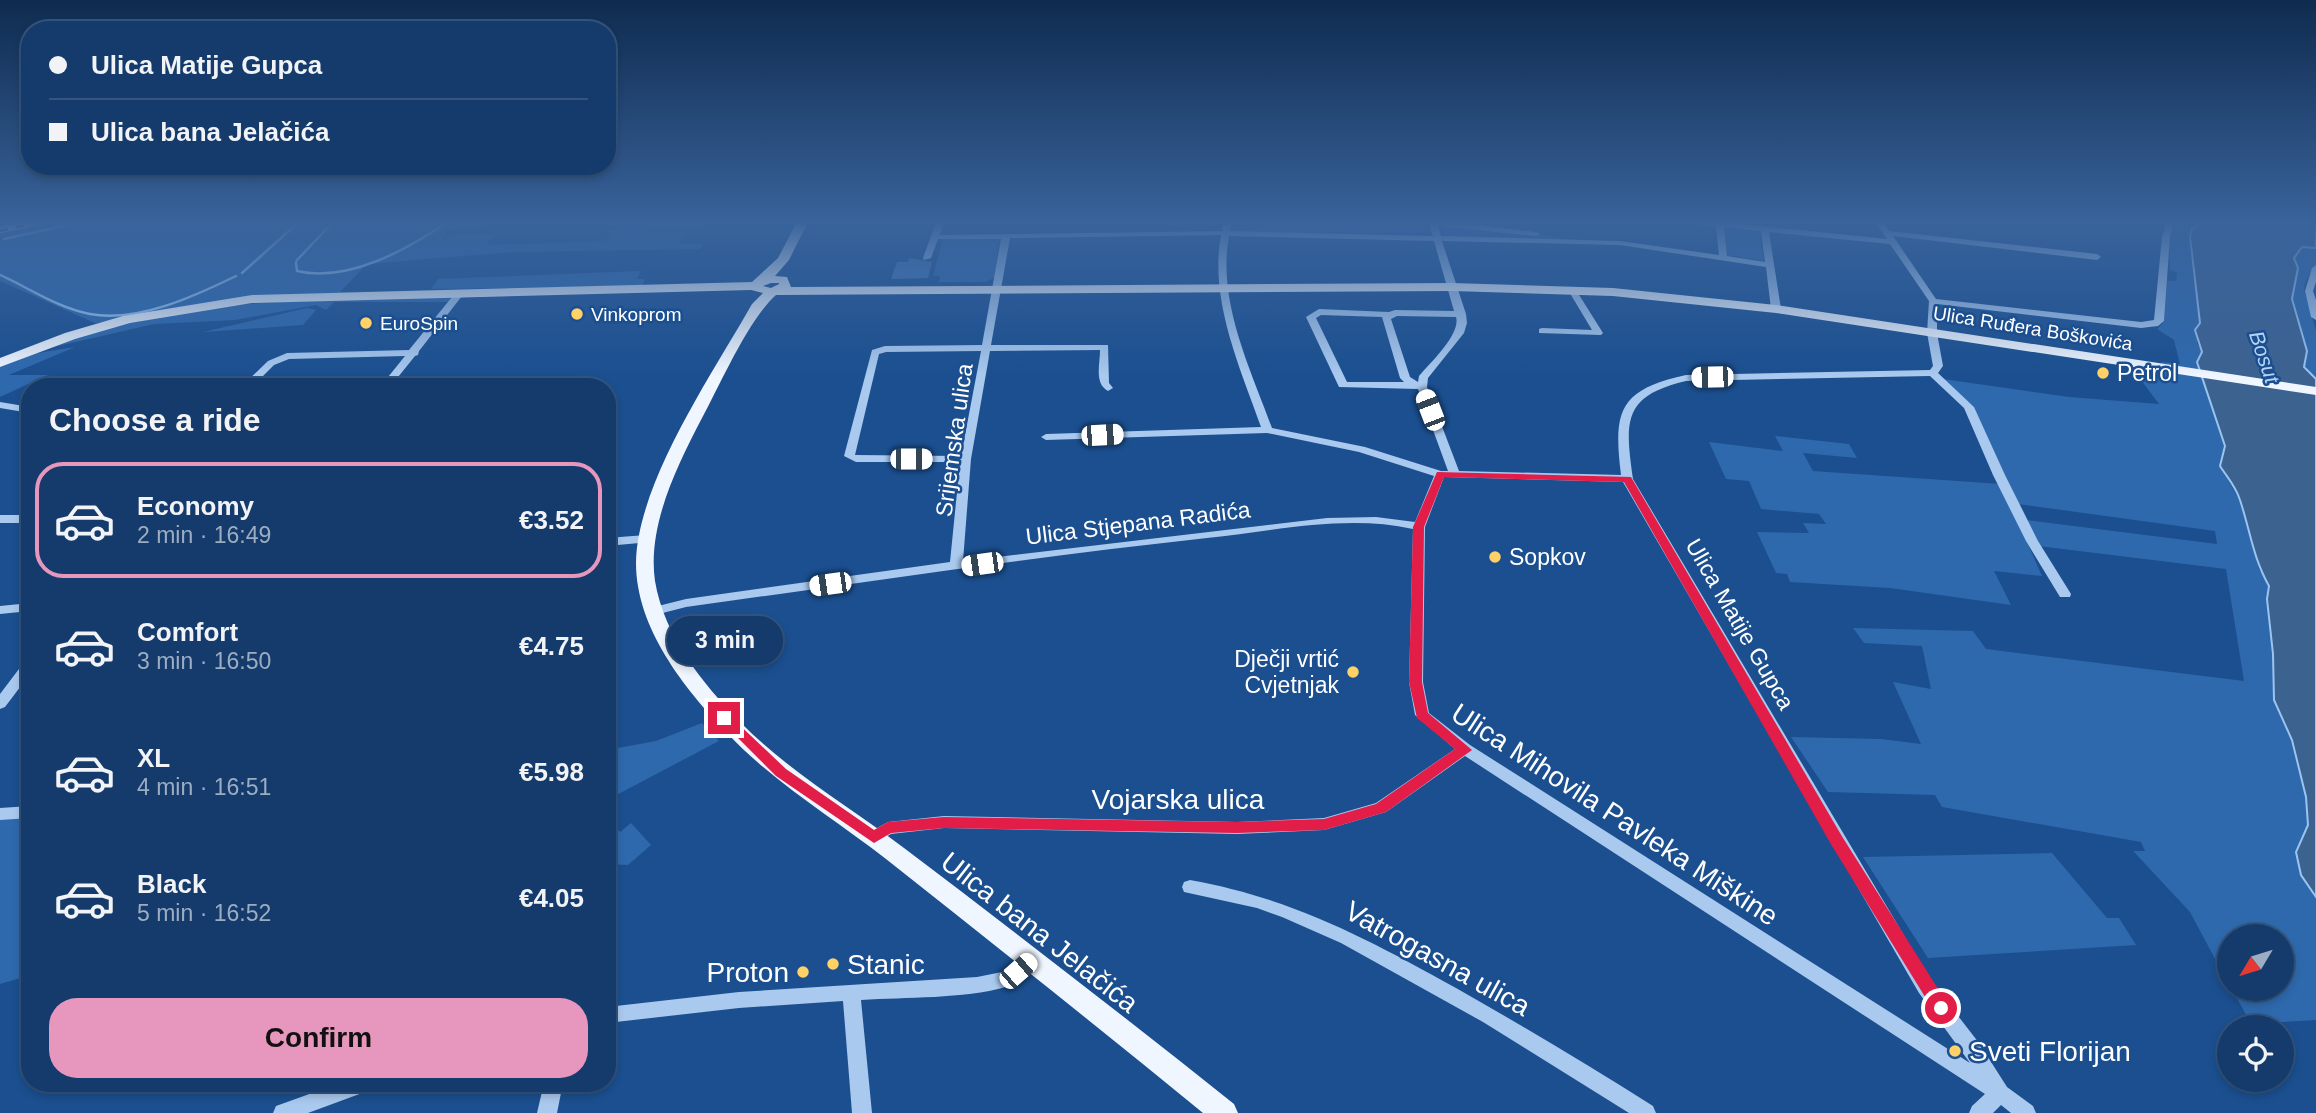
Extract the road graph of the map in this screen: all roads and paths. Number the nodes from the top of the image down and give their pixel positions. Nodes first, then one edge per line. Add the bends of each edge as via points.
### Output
1 (777, 272) edge
2 (1001, 272) edge
3 (1222, 272) edge
4 (1447, 272) edge
5 (1772, 272) edge
6 (1914, 272) edge
7 (2163, 272) edge
8 (2315, 272) edge
9 (1224, 287) junction
10 (1452, 287) junction
11 (769, 288) junction
12 (999, 289) junction
13 (1572, 290) junction
14 (459, 294) junction
15 (1933, 300) junction
16 (1776, 309) junction
17 (1461, 314) junction
18 (1389, 315) junction
19 (2316, 317) edge
20 (1542, 331) dead end
21 (1931, 333) junction
22 (987, 348) junction
23 (415, 353) junction
24 (0, 363) edge
25 (1933, 373) junction
26 (255, 378) edge
27 (393, 378) edge
28 (1418, 387) junction
29 (1108, 388) dead end
30 (2316, 391) edge
31 (0, 405) edge
32 (21, 408) edge
33 (1267, 430) junction
34 (1046, 437) dead end
35 (966, 459) junction
36 (1447, 473) junction
37 (1627, 479) junction
38 (0, 519) edge
39 (21, 519) edge
40 (1419, 527) junction
41 (646, 539) junction
42 (616, 541) edge
43 (956, 568) junction
44 (2065, 594) dead end
45 (21, 608) edge
46 (0, 610) edge
47 (656, 611) junction
48 (21, 676) edge
49 (0, 704) edge
50 (1465, 750) junction
51 (21, 813) edge
52 (0, 814) edge
53 (874, 837) junction
54 (1189, 887) dead end
55 (1031, 961) junction
56 (851, 993) junction
57 (616, 1014) edge
58 (341, 1092) edge
59 (552, 1092) edge
60 (2000, 1093) junction
61 (283, 1113) edge
62 (547, 1113) edge
63 (862, 1113) edge
64 (1224, 1113) edge
65 (1646, 1113) edge
66 (1979, 1113) edge
67 (2026, 1113) edge

1 - 11 main road, Ulica bana Jelačića
2 - 12 street, Srijemska ulica
3 - 9 street
4 - 10 street
5 - 16 street
6 - 15 street
7 - 15 street via 2155,324
8 - 19 street via 2309,291
9 - 10 main road, Ulica Ruđera Boškovića
9 - 12 main road, Ulica Ruđera Boškovića
9 - 33 street
10 - 13 main road, Ulica Ruđera Boškovića
10 - 17 street
11 - 12 main road, Ulica Ruđera Boškovića
11 - 14 main road, Ulica Ruđera Boškovića
11 - 41 main road, Ulica bana Jelačića via 678,454
12 - 22 street, Srijemska ulica
13 - 16 main road, Ulica Ruđera Boškovića
13 - 20 street via 1598,333
14 - 23 street
14 - 24 main road, Ulica Ruđera Boškovića via 279,297 190,307 98,327
15 - 21 street
16 - 21 main road, Ulica Ruđera Boškovića
17 - 18 street
17 - 28 street via 1461,328
18 - 28 street via 1405,378
18 - 28 street via 1319,312 1311,317 1343,385
21 - 25 street via 1938,366
21 - 30 main road, Ulica Ruđera Boškovića
22 - 29 street via 1105,347 1104,383
22 - 35 street, Srijemska ulica
22 - 35 street via 875,352 849,456
23 - 26 street via 287,356
23 - 27 street
25 - 37 street, Ulica Matije Gupca via 1662,382 1630,403 1623,419
25 - 44 street via 1969,407 2032,541
28 - 36 street
31 - 32 street
33 - 34 street
33 - 36 street
35 - 43 street, Srijemska ulica
36 - 37 street
36 - 40 street, Ulica Mihovila Pavleka Miškine
37 - 60 street, Ulica Matije Gupca via 1918,976
38 - 39 street
40 - 43 street, Ulica Stjepana Radića via 1405,522 1329,522
40 - 50 street, Ulica Mihovila Pavleka Miškine via 1419,705 1428,723
41 - 42 street
41 - 47 main road, Ulica bana Jelačića via 645,564
43 - 47 street, Ulica Stjepana Radića
45 - 46 street
47 - 53 main road, Ulica bana Jelačića via 667,642 724,718 781,772
48 - 49 street
50 - 53 street, Vojarska ulica via 1381,808 1324,824 1237,828 944,822 888,828
50 - 60 street, Ulica Mihovila Pavleka Miškine
51 - 52 street
53 - 55 main road, Ulica bana Jelačića
54 - 65 street, Vatrogasna ulica via 1254,899 1345,935 1518,1031
55 - 56 street via 1006,979 991,983
55 - 64 main road, Ulica bana Jelačića
56 - 57 street
56 - 63 street
58 - 61 street
59 - 62 street
60 - 66 street
60 - 67 street, Ulica Matije Gupca

